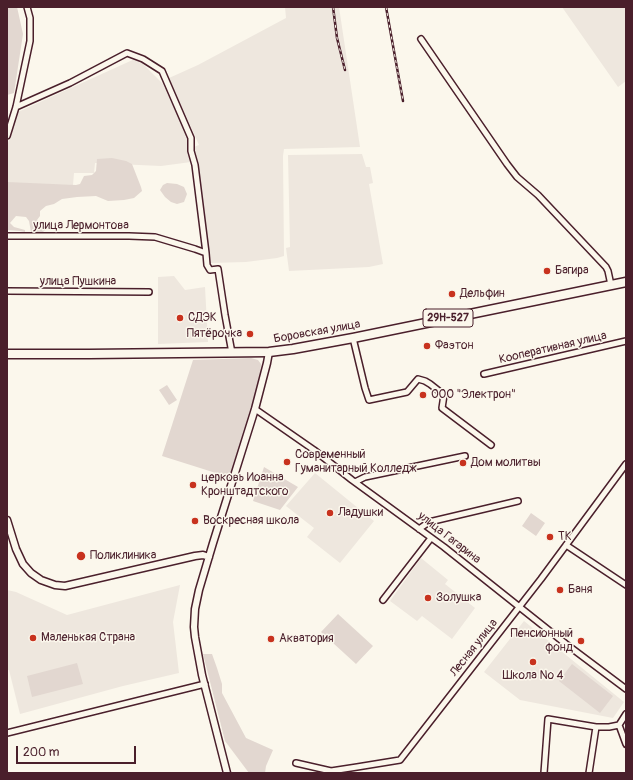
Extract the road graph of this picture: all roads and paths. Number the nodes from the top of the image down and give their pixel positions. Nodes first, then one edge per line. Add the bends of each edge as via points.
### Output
1 (27, 7) edge
2 (421, 39) dead end
3 (16, 107) junction
4 (7, 136) edge
5 (7, 236) edge
6 (206, 253) junction
7 (626, 282) edge
8 (611, 285) junction
9 (7, 291) edge
10 (149, 292) dead end
11 (353, 338) junction
12 (626, 341) edge
13 (269, 352) junction
14 (232, 353) junction
15 (7, 354) edge
16 (484, 374) dead end
17 (254, 410) junction
18 (491, 445) dead end
19 (465, 456) dead end
20 (626, 464) edge
21 (355, 482) junction
22 (518, 501) dead end
23 (7, 520) edge
24 (419, 529) junction
25 (431, 538) junction
26 (566, 545) junction
27 (209, 557) junction
28 (626, 586) edge
29 (383, 600) dead end
30 (519, 607) junction
31 (205, 684) junction
32 (626, 689) edge
33 (626, 714) edge
34 (619, 724) junction
35 (596, 727) junction
36 (7, 733) edge
37 (626, 744) edge
38 (296, 763) dead end
39 (228, 773) edge
40 (544, 773) edge
41 (589, 773) edge

1 - 3 street via 30,40
2 - 8 street via 517,177 538,195 606,267
3 - 4 street
3 - 6 street via 70,83 127,53 162,71 191,138
5 - 6 street, улица Лермонтова via 155,237
6 - 14 street via 210,270 218,269
7 - 8 main road, Боровская улица / 29Н-527
8 - 11 main road, Боровская улица / 29Н-527
9 - 10 street, улица Пушкина
11 - 13 main road, Боровская улица / 29Н-527
11 - 18 street via 369,400 407,392 418,379 425,381 444,395 442,408
12 - 16 street, Кооперативная улица
13 - 14 main road, Боровская улица / 29Н-527
13 - 17 street
14 - 15 main road, Боровская улица / 29Н-527
17 - 21 street, улица Гагарина via 314,450
17 - 27 street
19 - 21 street via 365,477
20 - 26 street, Лесная улица
21 - 24 street, улица Гагарина
22 - 24 street via 429,522
23 - 27 street via 23,564 41,580 54,585 65,586 195,556
24 - 25 street, улица Гагарина
25 - 29 street
25 - 30 street, улица Гагарина
26 - 28 street
26 - 30 street, Лесная улица
27 - 31 street via 197,599 194,627
30 - 32 street, улица Гагарина
30 - 38 street, Лесная улица via 400,760 331,771
31 - 36 street
31 - 39 street
33 - 34 street
34 - 35 street
34 - 37 street
35 - 40 street via 548,719
35 - 41 street

